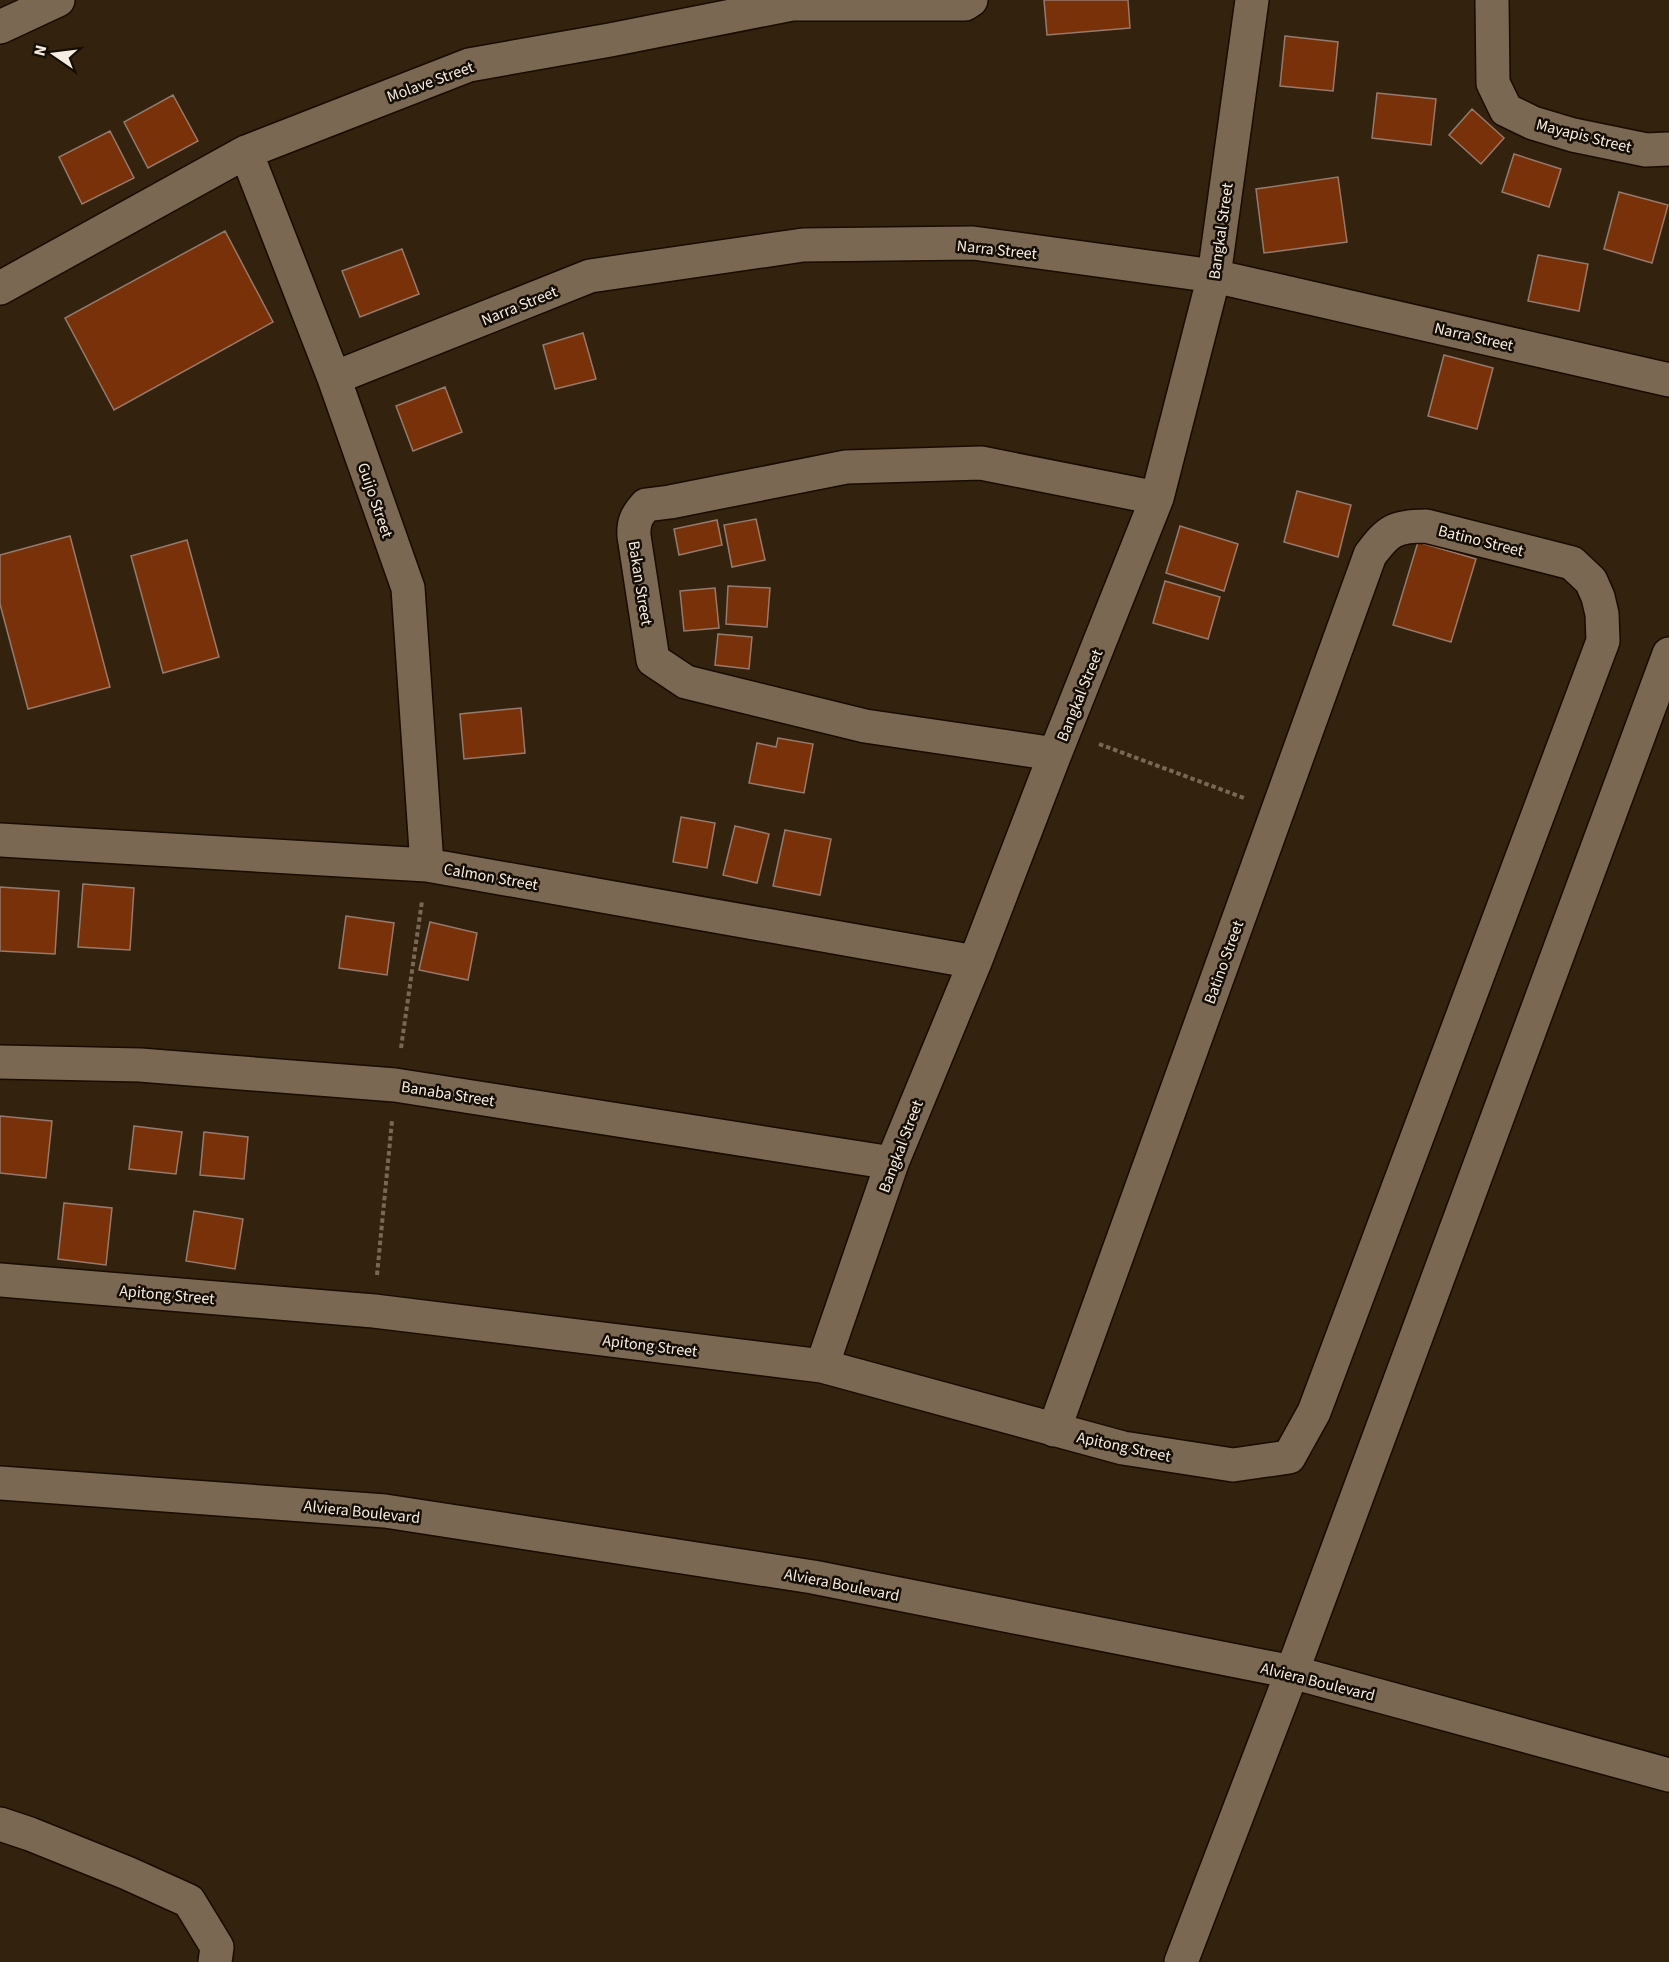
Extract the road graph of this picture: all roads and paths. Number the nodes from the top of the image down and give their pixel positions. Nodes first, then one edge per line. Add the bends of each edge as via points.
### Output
1 (58, 0) edge
2 (971, 0) edge
3 (1252, 0) edge
4 (1492, 0) edge
5 (792, 2) edge
6 (0, 27) edge
7 (1669, 149) edge
8 (246, 152) junction
9 (1215, 276) junction
10 (0, 288) edge
11 (334, 378) junction
12 (1669, 380) edge
13 (1157, 498) junction
14 (1669, 654) edge
15 (1060, 743) junction
16 (1277, 811) junction
17 (0, 840) edge
18 (427, 865) junction
19 (975, 962) junction
20 (0, 1062) edge
21 (892, 1163) junction
22 (0, 1280) edge
23 (822, 1366) junction
24 (1054, 1430) junction
25 (1289, 1457) joint
26 (0, 1483) edge
27 (1292, 1672) junction
28 (1669, 1775) edge
29 (0, 1824) edge
30 (215, 1962) edge
31 (1181, 1962) edge

1 - 6 street
2 - 5 street, Molave Street via 965,4
3 - 9 street, Bangkal Street
4 - 7 street, Mayapis Street via 1493,83 1506,110 1573,135 1646,150
5 - 8 street, Molave Street via 610,40 469,64
8 - 10 street, Molave Street
8 - 11 street, Guijo Street
9 - 11 street, Narra Street via 973,243 803,245 590,276
9 - 12 street, Narra Street
9 - 13 street, Bangkal Street
11 - 18 street, Guijo Street via 408,588
13 - 15 street, Bangkal Street
13 - 15 street, Bakan Street via 981,463 868,466 646,505 637,514 634,536 653,660 686,682 865,726
14 - 27 street
15 - 16 path
15 - 19 street, Bangkal Street
16 - 24 street, Batino Street
16 - 25 street, Batino Street via 1370,555 1385,535 1406,526 1425,526 1572,563 1591,581 1602,614 1603,641 1314,1412
17 - 18 street, Calmon Street
18 - 19 street, Calmon Street
19 - 21 street, Bangkal Street
20 - 21 street, Banaba Street via 140,1065 395,1085
21 - 23 street, Bangkal Street
22 - 23 street, Apitong Street via 374,1311
23 - 24 street, Apitong Street
24 - 25 street, Apitong Street via 1123,1448 1233,1466
26 - 27 street, Alviera Boulevard via 385,1511 813,1577
27 - 28 street, Alviera Boulevard
27 - 31 street
29 - 30 street via 189,1901 217,1947

